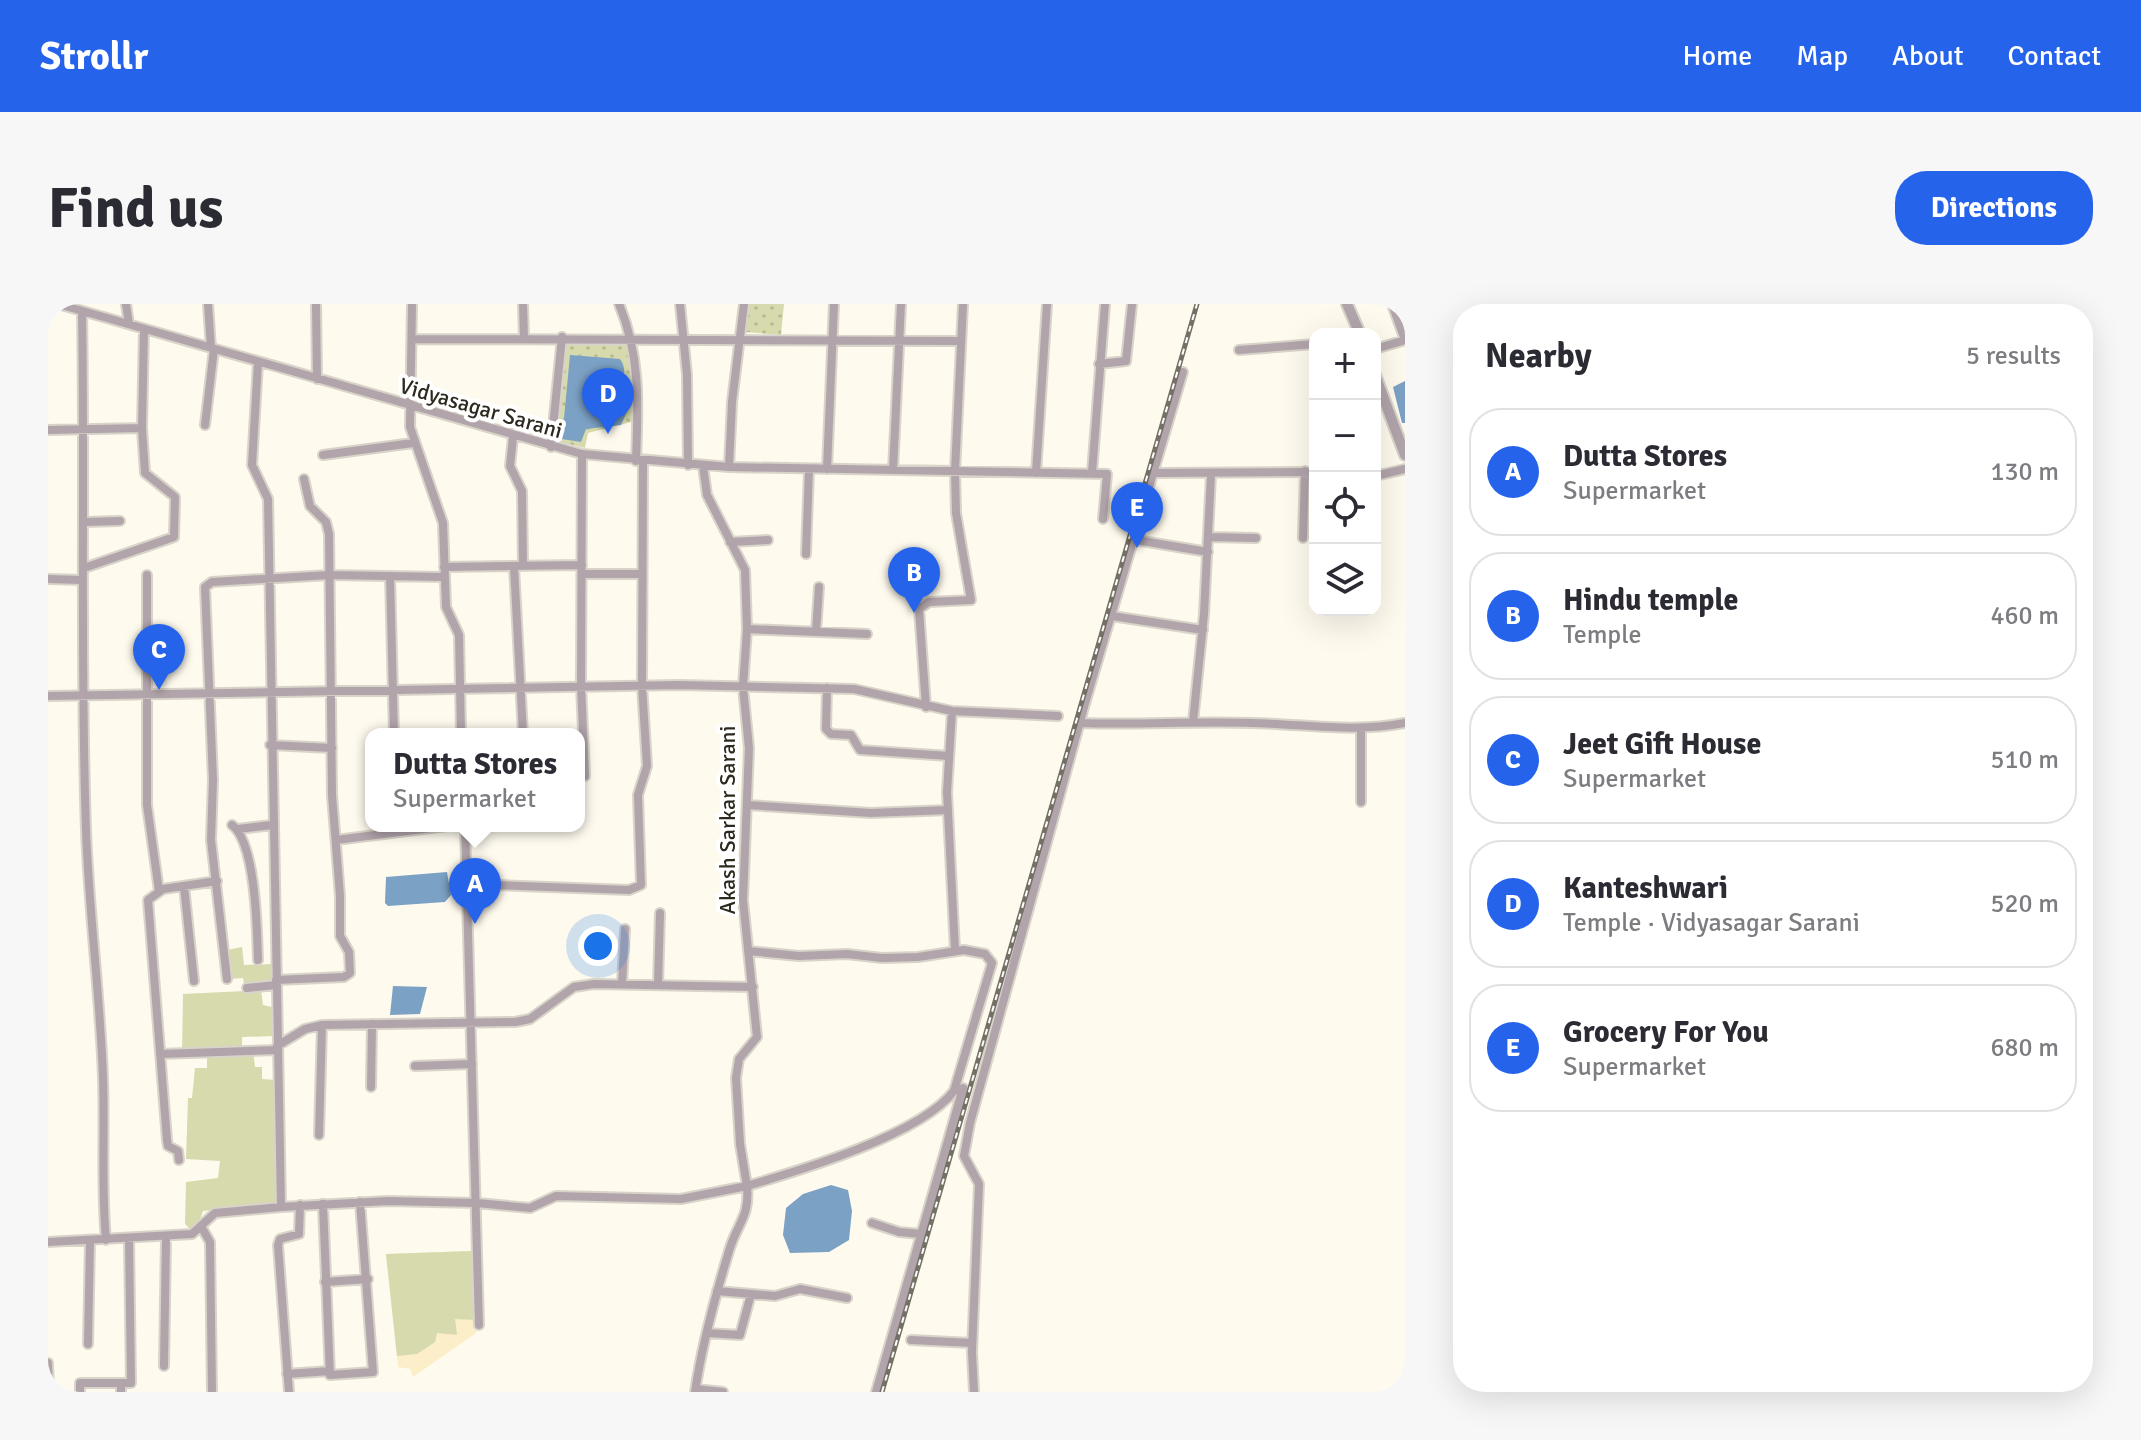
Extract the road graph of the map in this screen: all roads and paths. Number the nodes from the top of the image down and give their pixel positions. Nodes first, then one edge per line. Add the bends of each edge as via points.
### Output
1 (58, 304) edge
2 (126, 304) edge
3 (208, 304) edge
4 (316, 304) edge
5 (412, 304) edge
6 (523, 304) edge
7 (619, 304) edge
8 (680, 304) edge
9 (744, 304) edge
10 (834, 304) edge
11 (901, 304) edge
12 (963, 304) edge
13 (1047, 304) edge
14 (1105, 304) edge
15 (1132, 304) edge
16 (1347, 304) edge
17 (1405, 304) edge
18 (88, 309) edge
19 (129, 324) junction
20 (1357, 328) edge
21 (144, 329) junction
22 (524, 337) junction
23 (562, 337) junction
24 (633, 338) junction
25 (412, 339) junction
26 (684, 339) junction
27 (740, 339) junction
28 (899, 340) junction
29 (831, 341) junction
30 (961, 341) junction
31 (1309, 344) edge
32 (1381, 347) edge
33 (212, 348) junction
34 (1239, 350) dead end
35 (258, 362) junction
36 (1099, 364) junction
37 (1183, 372) dead end
38 (317, 379) junction
39 (1381, 391) edge
40 (409, 406) junction
41 (205, 425) dead end
42 (142, 428) junction
43 (84, 429) junction
44 (48, 430) edge
45 (513, 437) junction
46 (413, 443) junction
47 (551, 447) junction
48 (580, 454) junction
49 (323, 455) dead end
50 (1405, 455) edge
51 (640, 462) junction
52 (688, 465) junction
53 (703, 466) junction
54 (729, 467) junction
55 (809, 469) junction
56 (827, 469) junction
57 (1405, 469) edge
58 (893, 470) junction
59 (955, 471) junction
60 (1305, 471) junction
61 (1309, 471) edge
62 (1036, 473) junction
63 (1092, 473) junction
64 (1155, 473) junction
65 (1211, 475) junction
66 (1381, 475) edge
67 (304, 479) dead end
68 (1103, 519) dead end
69 (120, 521) dead end
70 (84, 522) junction
71 (1208, 537) junction
72 (1256, 538) dead end
73 (1303, 538) dead end
74 (768, 540) dead end
75 (1136, 540) junction
76 (730, 542) junction
77 (1208, 552) junction
78 (806, 554) dead end
79 (519, 566) junction
80 (84, 568) junction
81 (582, 570) junction
82 (444, 572) junction
83 (642, 574) junction
84 (147, 575) dead end
85 (329, 575) junction
86 (390, 576) junction
87 (269, 577) junction
88 (48, 579) edge
89 (82, 580) junction
90 (819, 587) dead end
91 (1112, 616) junction
92 (747, 629) junction
93 (1203, 630) junction
94 (816, 632) junction
95 (867, 634) dead end
96 (642, 685) junction
97 (581, 686) junction
98 (522, 687) junction
99 (743, 687) junction
100 (827, 688) junction
101 (460, 689) junction
102 (269, 690) junction
103 (392, 690) junction
104 (331, 691) junction
105 (209, 693) junction
106 (145, 694) junction
107 (48, 696) edge
108 (83, 696) junction
109 (926, 707) junction
110 (952, 711) junction
111 (1058, 716) dead end
112 (1193, 722) junction
113 (1081, 723) junction
114 (1405, 723) edge
115 (394, 728) edge
116 (461, 728) edge
117 (523, 728) edge
118 (583, 728) edge
119 (1361, 728) junction
120 (270, 745) junction
121 (332, 748) junction
122 (949, 756) junction
123 (1361, 802) dead end
124 (747, 805) junction
125 (948, 810) junction
126 (272, 825) junction
127 (381, 832) edge
128 (465, 832) edge
129 (336, 840) junction
130 (217, 881) junction
131 (467, 884) junction
132 (184, 886) junction
133 (159, 891) junction
134 (660, 913) dead end
135 (625, 929) dead end
136 (955, 950) junction
137 (748, 951) junction
138 (258, 960) dead end
139 (227, 979) dead end
140 (194, 981) dead end
141 (276, 983) junction
142 (622, 984) junction
143 (658, 985) junction
144 (753, 987) junction
145 (247, 988) dead end
146 (471, 1023) junction
147 (372, 1024) junction
148 (322, 1025) junction
149 (278, 1048) junction
150 (160, 1054) junction
151 (472, 1064) junction
152 (415, 1066) dead end
153 (371, 1087) dead end
154 (959, 1087) junction
155 (977, 1091) junction
156 (319, 1135) dead end
157 (179, 1160) dead end
158 (747, 1186) junction
159 (360, 1202) junction
160 (475, 1203) junction
161 (323, 1204) junction
162 (300, 1205) junction
163 (281, 1207) junction
164 (872, 1223) dead end
165 (202, 1228) junction
166 (921, 1234) junction
167 (166, 1238) junction
168 (129, 1239) junction
169 (106, 1240) junction
170 (90, 1241) junction
171 (48, 1242) edge
172 (368, 1279) junction
173 (325, 1282) junction
174 (717, 1291) junction
175 (751, 1294) junction
176 (847, 1298) dead end
177 (479, 1325) dead end
178 (707, 1333) junction
179 (911, 1340) dead end
180 (972, 1343) junction
181 (88, 1344) dead end
182 (48, 1363) edge
183 (164, 1366) dead end
184 (330, 1371) junction
185 (287, 1374) junction
186 (121, 1388) edge
187 (695, 1390) edge
188 (49, 1392) edge
189 (80, 1392) edge
190 (212, 1392) edge
191 (289, 1392) edge
192 (723, 1392) edge
193 (876, 1392) edge
194 (974, 1392) edge

1 - 18 street, Vidyasagar Sarani
2 - 19 street
3 - 33 street
4 - 38 street
5 - 25 street
6 - 22 street
7 - 24 street
8 - 26 street
9 - 27 street
10 - 29 street
11 - 28 street
12 - 30 street
13 - 62 street
14 - 36 street
15 - 36 street via 1128,357
16 - 20 street
17 - 32 street via 1393,307 1405,340
18 - 19 street, Vidyasagar Sarani
18 - 43 street
19 - 21 street, Vidyasagar Sarani
21 - 33 street, Vidyasagar Sarani
21 - 42 street
22 - 23 street
22 - 25 street
23 - 24 street
23 - 47 street
24 - 26 street
24 - 51 street
25 - 40 street
26 - 27 street
26 - 52 street
27 - 29 street
27 - 54 street
28 - 29 street
28 - 30 street
28 - 58 street
29 - 56 street
30 - 59 street
31 - 34 street
33 - 35 street, Vidyasagar Sarani
33 - 41 street
35 - 38 street, Vidyasagar Sarani
35 - 87 street via 252,465 267,493
36 - 63 street
37 - 64 street
38 - 40 street, Vidyasagar Sarani
39 - 50 street
40 - 45 street, Vidyasagar Sarani
40 - 46 street
42 - 43 street
42 - 80 street via 147,477 175,497 174,537
43 - 44 street
43 - 70 street
45 - 47 street, Vidyasagar Sarani
45 - 79 street via 510,466 522,491
46 - 49 street
46 - 82 street via 442,516
47 - 48 street, Vidyasagar Sarani
48 - 51 street, Vidyasagar Sarani
48 - 81 street
51 - 52 street, Vidyasagar Sarani
51 - 83 street
52 - 53 street, Vidyasagar Sarani
53 - 54 street, Vidyasagar Sarani
53 - 76 street, Akash Sarkar Sarani via 707,495
54 - 55 street, Vidyasagar Sarani
55 - 56 street, Vidyasagar Sarani
55 - 78 street
56 - 58 street, Vidyasagar Sarani
57 - 66 street
58 - 59 street, Vidyasagar Sarani
59 - 62 street, Vidyasagar Sarani
59 - 109 street via 956,513 971,600 929,602 919,609
60 - 61 street
60 - 65 street
60 - 73 street
62 - 63 street, Vidyasagar Sarani
63 - 68 street via 1107,474
64 - 65 street
64 - 75 street
65 - 71 street
67 - 85 street via 310,506 328,526
69 - 70 street
70 - 80 street
71 - 72 street
71 - 77 street
74 - 76 street
75 - 77 street
75 - 91 street
76 - 92 street, Akash Sarkar Sarani via 745,570
77 - 93 street
79 - 81 street
79 - 82 street
79 - 98 street
80 - 89 street
81 - 83 street
81 - 97 street
82 - 86 street
82 - 101 street via 446,607 459,635
83 - 96 street
84 - 106 street
85 - 86 street
85 - 87 street
85 - 104 street
86 - 103 street
87 - 102 street
87 - 105 street via 205,587
88 - 89 street
89 - 108 street
90 - 94 street
91 - 93 street
91 - 113 street
92 - 94 street
92 - 99 street, Akash Sarkar Sarani
93 - 112 street
94 - 95 street
96 - 97 street
96 - 99 street
96 - 131 street via 647,766 638,795 641,885 629,890
97 - 98 street
97 - 118 street
98 - 101 street
98 - 117 street
99 - 100 street
99 - 124 street, Akash Sarkar Sarani
100 - 109 street via 861,690
100 - 122 street via 826,729 831,734 851,735 860,750
101 - 103 street
101 - 116 street
102 - 104 street
102 - 105 street
102 - 120 street
103 - 104 street
103 - 115 street
104 - 121 street
105 - 106 street
105 - 130 street via 211,840
106 - 108 street
106 - 133 street via 147,805
107 - 108 street
108 - 169 street
109 - 110 street
110 - 111 street
110 - 122 street
112 - 113 street
112 - 119 street
113 - 155 street
114 - 119 street
119 - 123 street
120 - 121 street
120 - 126 street
121 - 129 street
122 - 125 street
124 - 125 street via 871,813
124 - 137 street, Akash Sarkar Sarani via 743,900
125 - 136 street
126 - 138 street via 235,827 256,898
126 - 141 street
127 - 129 street
128 - 131 street
129 - 141 street via 340,936 349,952 350,973
130 - 132 street
130 - 139 street
131 - 146 street
132 - 133 street
132 - 140 street
133 - 150 street via 147,908
134 - 143 street
135 - 142 street
136 - 137 street via 882,958
136 - 154 street via 985,954 992,963
137 - 144 street, Akash Sarkar Sarani
141 - 145 street
141 - 149 street
142 - 143 street
142 - 146 street via 574,987 525,1021
143 - 144 street
144 - 158 street, Akash Sarkar Sarani via 757,1037 739,1059 736,1078
146 - 147 street
146 - 151 street
147 - 148 street
147 - 153 street
148 - 149 street via 305,1029
148 - 156 street
149 - 150 street
149 - 163 street
150 - 157 street via 168,1146 178,1151
151 - 152 street
151 - 160 street
154 - 155 street
154 - 158 street via 941,1105 837,1160
154 - 166 street
155 - 180 street via 964,1152 979,1184
158 - 160 street via 681,1199 562,1195 530,1208
158 - 174 street, Akash Sarkar Sarani via 747,1213
159 - 160 street
159 - 161 street
159 - 172 street
160 - 177 street
161 - 162 street
161 - 173 street
162 - 163 street
162 - 185 street via 299,1234 280,1239 278,1245
163 - 165 street via 219,1212
164 - 166 street
165 - 167 street
165 - 190 street via 210,1242
166 - 193 street
167 - 168 street
167 - 183 street
168 - 169 street
168 - 186 street via 131,1383
169 - 170 street
170 - 171 street
170 - 181 street
172 - 173 street
172 - 184 street via 373,1372
173 - 184 street
174 - 175 street
174 - 178 street, Akash Sarkar Sarani
175 - 176 street via 775,1296 800,1289
175 - 178 street via 740,1335
178 - 187 street, Akash Sarkar Sarani
179 - 180 street
180 - 194 street
182 - 188 street
184 - 185 street
185 - 191 street
186 - 189 street via 80,1383
187 - 192 street

